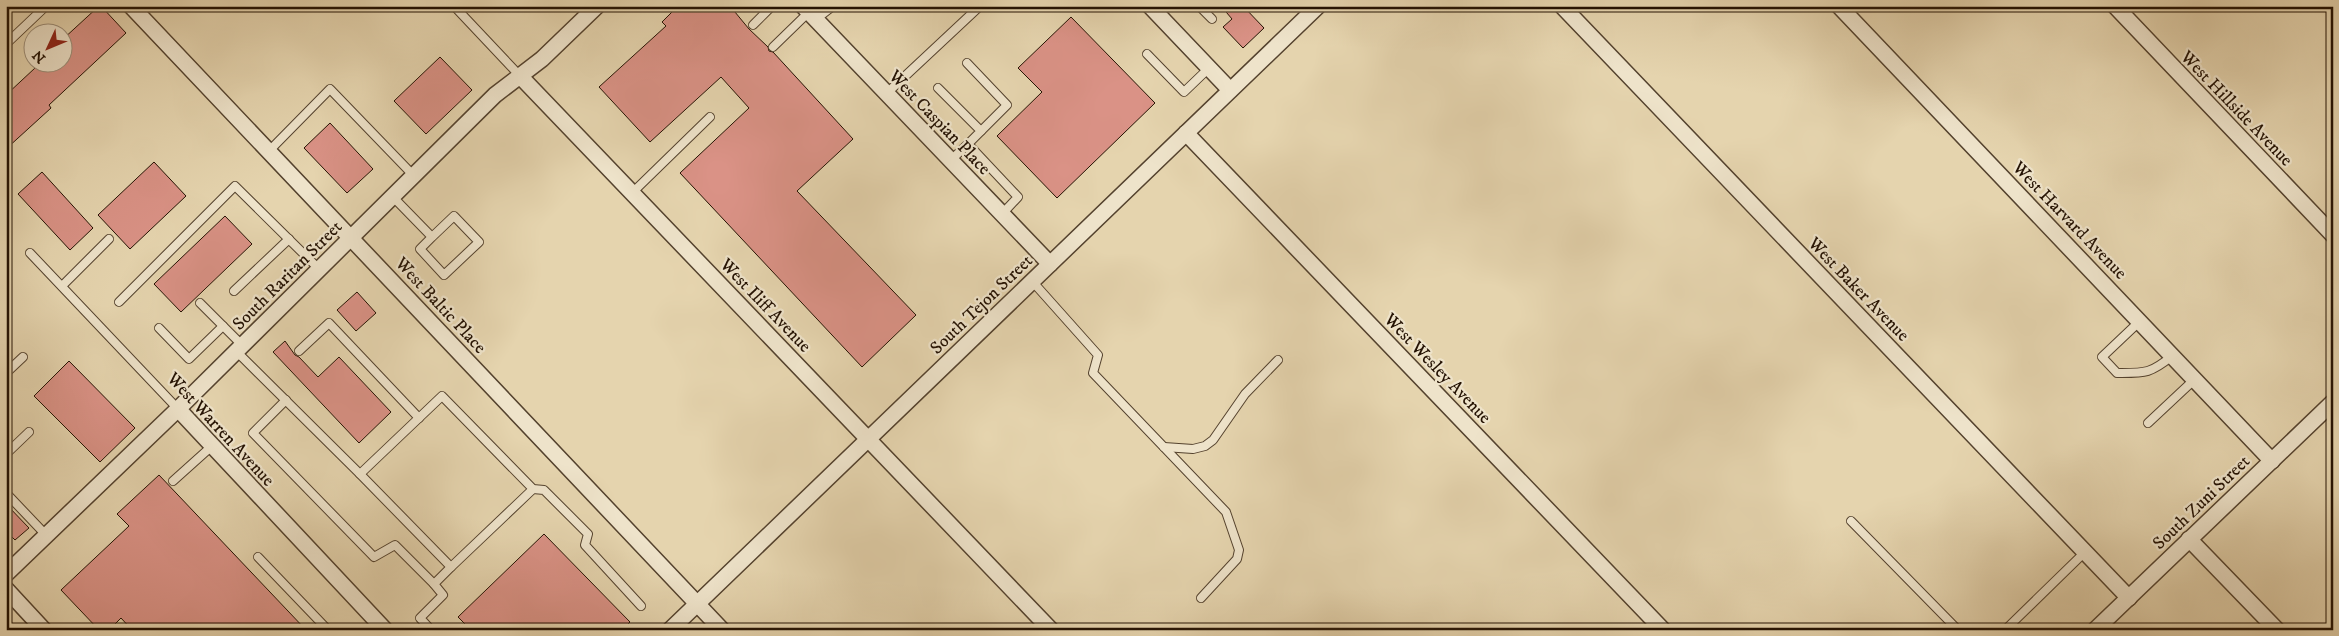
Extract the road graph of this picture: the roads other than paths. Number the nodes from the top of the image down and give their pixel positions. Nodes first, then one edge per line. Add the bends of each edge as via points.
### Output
1 (46, 6) edge
2 (131, 6) edge
3 (454, 6) edge
4 (597, 6) edge
5 (772, 6) edge
6 (833, 6) edge
7 (980, 6) edge
8 (1150, 6) edge
9 (1199, 6) edge
10 (1318, 6) edge
11 (1562, 6) edge
12 (1839, 6) edge
13 (2115, 6) edge
14 (809, 13) edge
15 (1212, 19) dead end
16 (752, 25) dead end
17 (6, 44) edge
18 (773, 47) dead end
19 (1147, 54) dead end
20 (967, 63) dead end
21 (1209, 68) junction
22 (520, 76) junction
23 (938, 88) dead end
24 (1230, 90) junction
25 (887, 93) junction
26 (710, 117) dead end
27 (981, 132) junction
28 (1186, 133) junction
29 (968, 144) junction
30 (269, 150) junction
31 (951, 160) junction
32 (414, 176) junction
33 (632, 193) junction
34 (392, 196) junction
35 (1002, 214) junction
36 (2333, 235) edge
37 (351, 237) junction
38 (432, 237) junction
39 (110, 239) dead end
40 (289, 239) junction
41 (30, 253) dead end
42 (1050, 264) junction
43 (319, 269) junction
44 (1032, 281) junction
45 (62, 286) junction
46 (234, 291) dead end
47 (119, 302) dead end
48 (200, 303) dead end
49 (2140, 321) junction
50 (223, 326) junction
51 (159, 328) dead end
52 (239, 348) junction
53 (299, 351) dead end
54 (2172, 356) junction
55 (23, 357) dead end
56 (1278, 360) dead end
57 (6, 373) edge
58 (2195, 379) junction
59 (286, 400) junction
60 (2333, 402) edge
61 (178, 409) junction
62 (419, 418) junction
63 (2148, 423) dead end
64 (29, 432) dead end
65 (868, 439) junction
66 (212, 446) junction
67 (1164, 447) junction
68 (6, 454) edge
69 (2272, 461) junction
70 (360, 474) junction
71 (173, 482) dead end
72 (532, 489) junction
73 (6, 493) edge
74 (1850, 521) dead end
75 (46, 535) junction
76 (2190, 539) junction
77 (2085, 552) junction
78 (258, 557) dead end
79 (451, 568) junction
80 (6, 574) edge
81 (434, 584) junction
82 (6, 589) edge
83 (1201, 598) dead end
84 (2128, 598) junction
85 (697, 604) junction
86 (641, 606) dead end
87 (44, 630) edge
88 (328, 630) edge
89 (385, 630) edge
90 (432, 630) edge
91 (670, 630) edge
92 (722, 630) edge
93 (1051, 630) edge
94 (1662, 630) edge
95 (1958, 630) edge
96 (2005, 630) edge
97 (2095, 630) edge
98 (2277, 630) edge

1 - 17 lane
2 - 30 street, West Baltic Place
3 - 22 lane, West Iliff Avenue
4 - 22 street, South Raritan Street
5 - 16 lane
6 - 14 lane
7 - 25 lane
8 - 21 street
9 - 15 lane
10 - 24 street, South Tejon Street
11 - 77 street, West Baker Avenue
12 - 49 street, West Harvard Avenue
13 - 36 street, West Hillside Avenue
14 - 18 lane
14 - 25 street, West Caspian Place
19 - 21 lane via 1184,92
20 - 27 lane via 1007,105
21 - 24 street
22 - 32 street, South Raritan Street via 495,95
22 - 33 street, West Iliff Avenue
23 - 27 lane
24 - 28 street, South Tejon Street
25 - 31 street, West Caspian Place
26 - 33 lane
27 - 29 lane
28 - 42 street, South Tejon Street
28 - 94 street, West Wesley Avenue
29 - 31 lane
29 - 35 lane via 1018,198
30 - 32 lane via 330,88
30 - 37 street, West Baltic Place
31 - 35 street, West Caspian Place
32 - 34 street, South Raritan Street
33 - 65 street, West Iliff Avenue
34 - 37 street, South Raritan Street
34 - 38 lane
35 - 42 street, West Caspian Place
37 - 43 street, South Raritan Street
37 - 85 street, West Baltic Place
38 - 38 lane via 420,249 444,275 479,242 454,216
39 - 45 lane
40 - 43 lane
40 - 46 lane
40 - 47 lane via 235,186
41 - 45 lane, West Warren Avenue
42 - 44 street, South Tejon Street
43 - 52 street, South Raritan Street
44 - 65 street, South Tejon Street
44 - 67 lane via 1098,355 1093,373
45 - 61 lane, West Warren Avenue
48 - 50 lane
49 - 54 street, West Harvard Avenue
49 - 54 lane via 2102,357 2117,373 2144,373 2157,369
50 - 51 lane via 189,359
50 - 52 lane
52 - 59 lane
52 - 61 street, South Raritan Street
53 - 62 lane via 329,323
54 - 58 street, West Harvard Avenue
55 - 57 lane
56 - 67 lane via 1245,394 1213,440 1193,449
58 - 63 lane
58 - 69 street, West Harvard Avenue
59 - 70 lane
59 - 81 lane via 253,433 374,557 395,545
60 - 69 street, South Zuni Street
61 - 66 street, West Warren Avenue
61 - 75 street, South Raritan Street
62 - 70 lane
62 - 72 lane via 442,396
64 - 68 lane
65 - 85 street, South Tejon Street
65 - 93 street, West Iliff Avenue
66 - 71 lane
66 - 89 street, West Warren Avenue
67 - 83 lane via 1226,512 1239,550 1237,559
69 - 76 street, South Zuni Street
70 - 79 lane
72 - 79 lane
72 - 86 lane via 544,490 588,534 585,545
73 - 75 lane
74 - 95 lane
75 - 80 street, South Raritan Street
76 - 84 street, South Zuni Street
76 - 98 street
77 - 84 street, West Baker Avenue
77 - 96 lane
78 - 88 lane
79 - 81 lane
81 - 90 lane via 443,595 420,618
82 - 87 street
84 - 97 street, South Zuni Street
85 - 91 street, South Tejon Street
85 - 92 street, West Baltic Place

